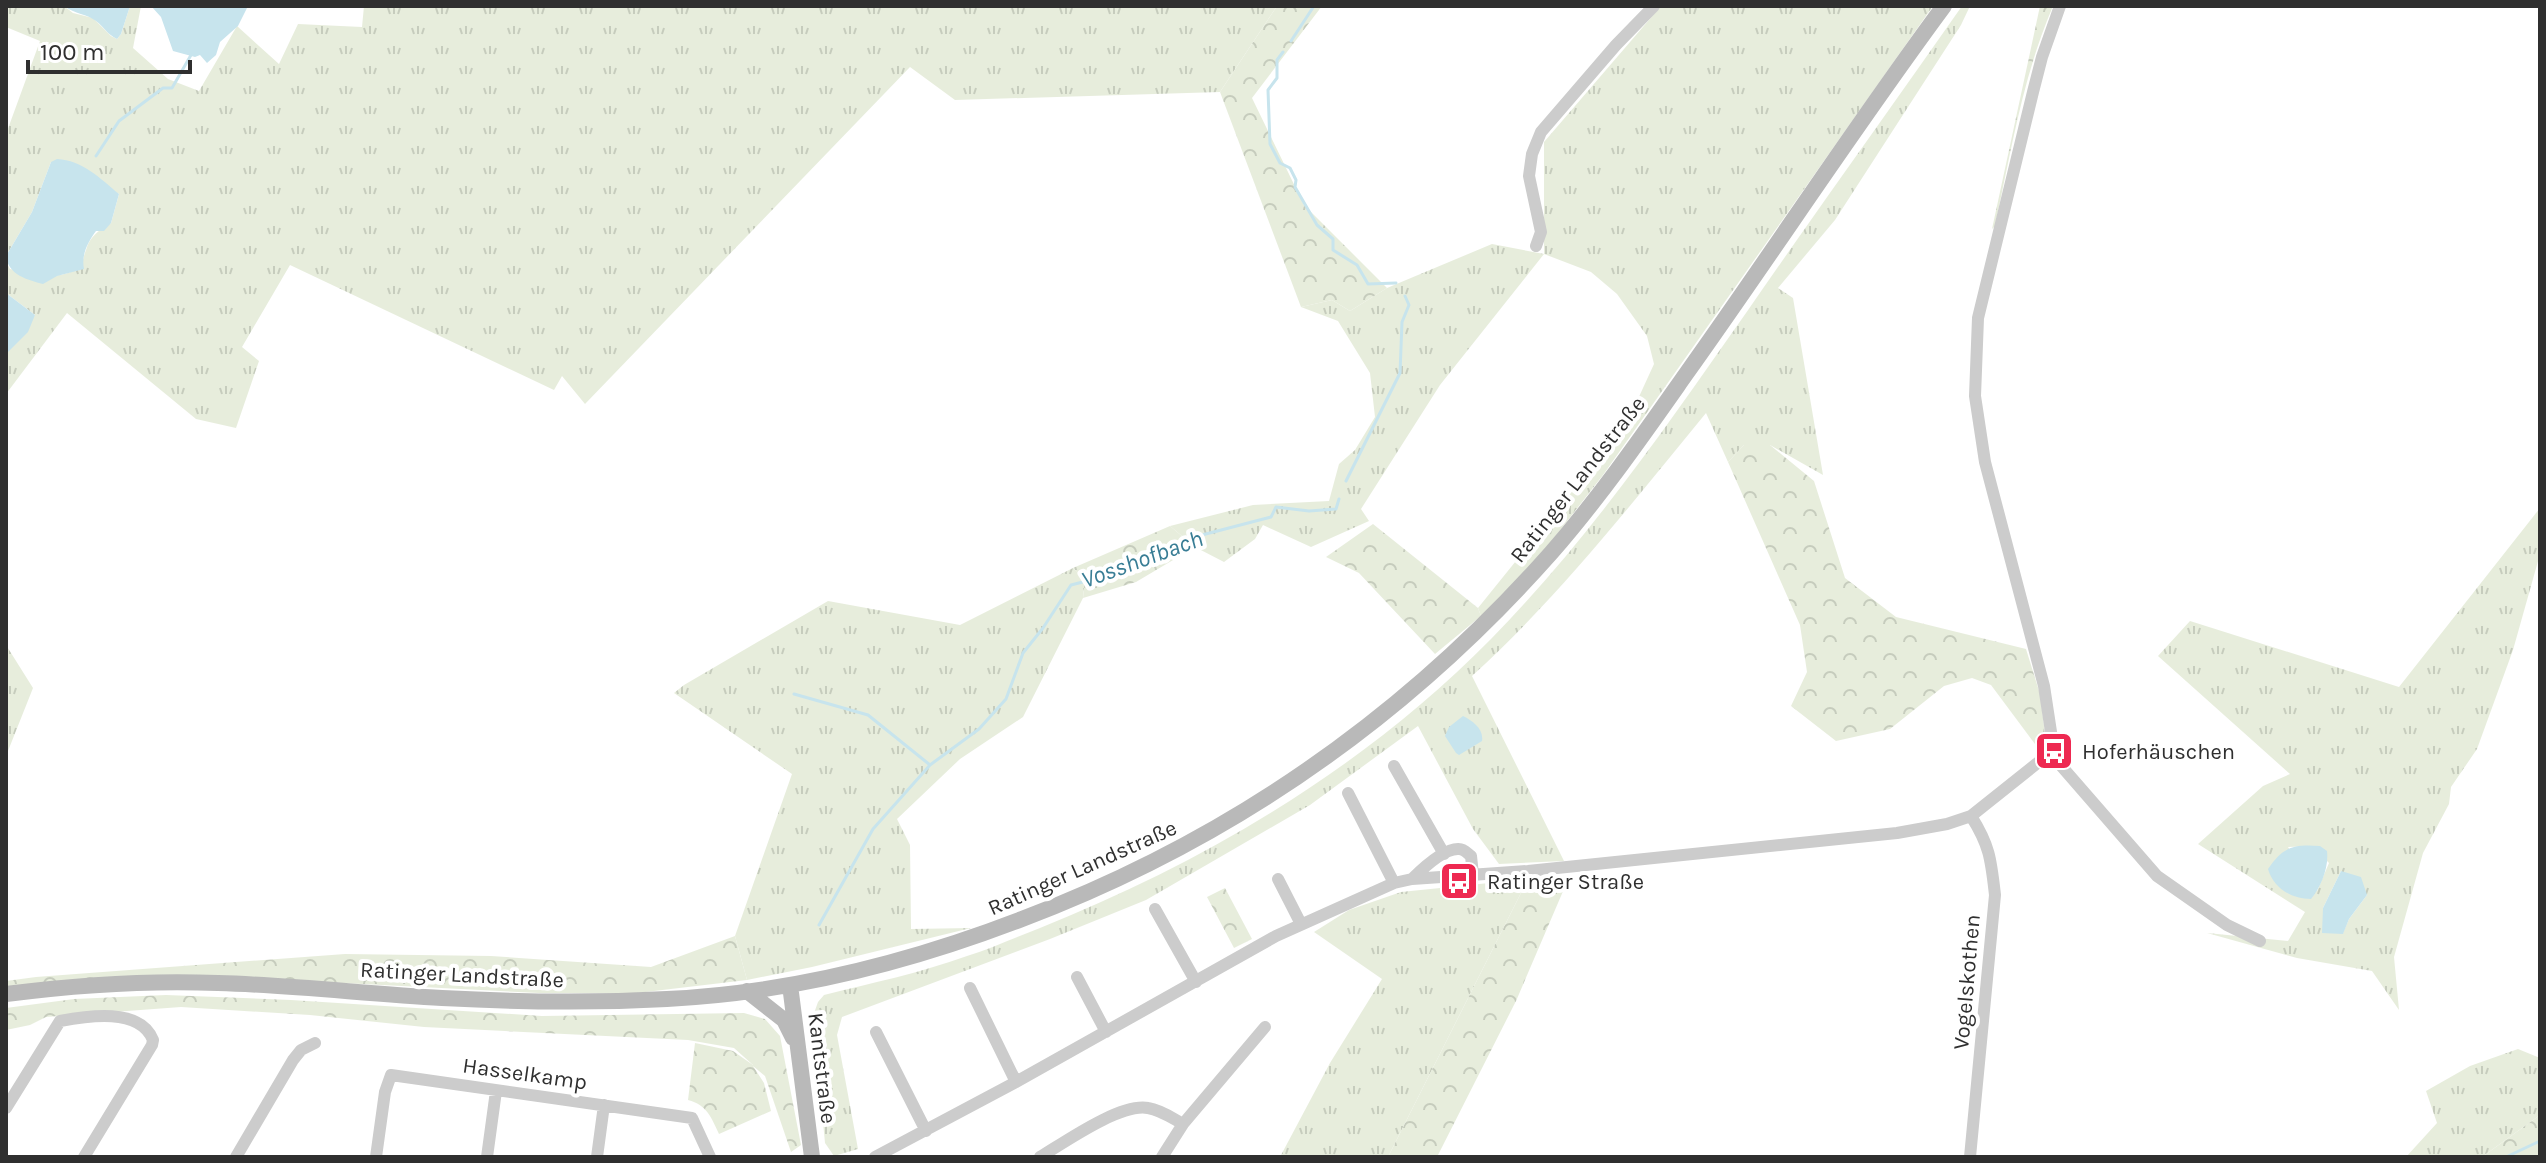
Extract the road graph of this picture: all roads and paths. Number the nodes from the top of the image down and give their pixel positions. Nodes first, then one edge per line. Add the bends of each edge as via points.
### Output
1 (1654, 6) edge
2 (1944, 6) edge
3 (2060, 6) edge
4 (1536, 246) dead end
5 (2050, 753) junction
6 (1394, 766) dead end
7 (1348, 793) dead end
8 (1971, 816) junction
9 (1444, 854) junction
10 (1473, 875) junction
11 (1278, 879) dead end
12 (1412, 879) junction
13 (1394, 883) junction
14 (1155, 909) dead end
15 (1301, 924) junction
16 (2260, 941) dead end
17 (1077, 977) dead end
18 (1196, 982) junction
19 (790, 985) junction
20 (970, 988) dead end
21 (747, 991) junction
22 (6, 994) edge
23 (1265, 1027) dead end
24 (876, 1032) dead end
25 (1106, 1032) junction
26 (315, 1043) dead end
27 (798, 1046) junction
28 (1016, 1082) junction
29 (496, 1091) junction
30 (604, 1105) junction
31 (6, 1108) edge
32 (1183, 1124) junction
33 (926, 1131) junction
34 (84, 1157) edge
35 (236, 1157) edge
36 (376, 1157) edge
37 (487, 1157) edge
38 (599, 1157) edge
39 (710, 1157) edge
40 (812, 1157) edge
41 (875, 1157) edge
42 (1040, 1157) edge
43 (1162, 1157) edge
44 (1970, 1157) edge

1 - 4 street via 1541,132 1529,176 1541,232
2 - 19 main road, Ratinger Landstraße via 1606,484 1510,597 1418,685 1306,772 1138,870 960,943
3 - 5 street via 2025,122 1978,318 1975,358 1985,462 2044,686
5 - 8 street
5 - 16 street via 2157,876 2227,925
6 - 9 street
7 - 13 street
8 - 10 street via 1897,833
8 - 44 street, Vogelskothen via 1991,855 1995,895
9 - 10 street via 1464,850 1471,856
9 - 12 street
10 - 12 street
11 - 15 street
12 - 13 street
13 - 15 street
14 - 18 street
15 - 18 street
17 - 25 street
18 - 25 street
19 - 21 main road, Ratinger Landstraße
19 - 27 main road, Kantstraße
20 - 28 street
21 - 22 main road, Ratinger Landstraße via 671,999 533,1001 164,982
21 - 27 main road via 784,1020
23 - 32 street
24 - 33 street
25 - 28 street
26 - 35 street via 293,1060
27 - 40 main road, Kantstraße
28 - 33 street
29 - 30 street, Hasselkamp
29 - 36 street, Hasselkamp via 391,1075
29 - 37 street
30 - 38 street
30 - 39 street, Hasselkamp via 692,1118
31 - 34 street via 60,1021 120,1015 137,1024 152,1035 152,1045
32 - 42 street via 1160,1111 1133,1107
32 - 43 street
33 - 41 street

